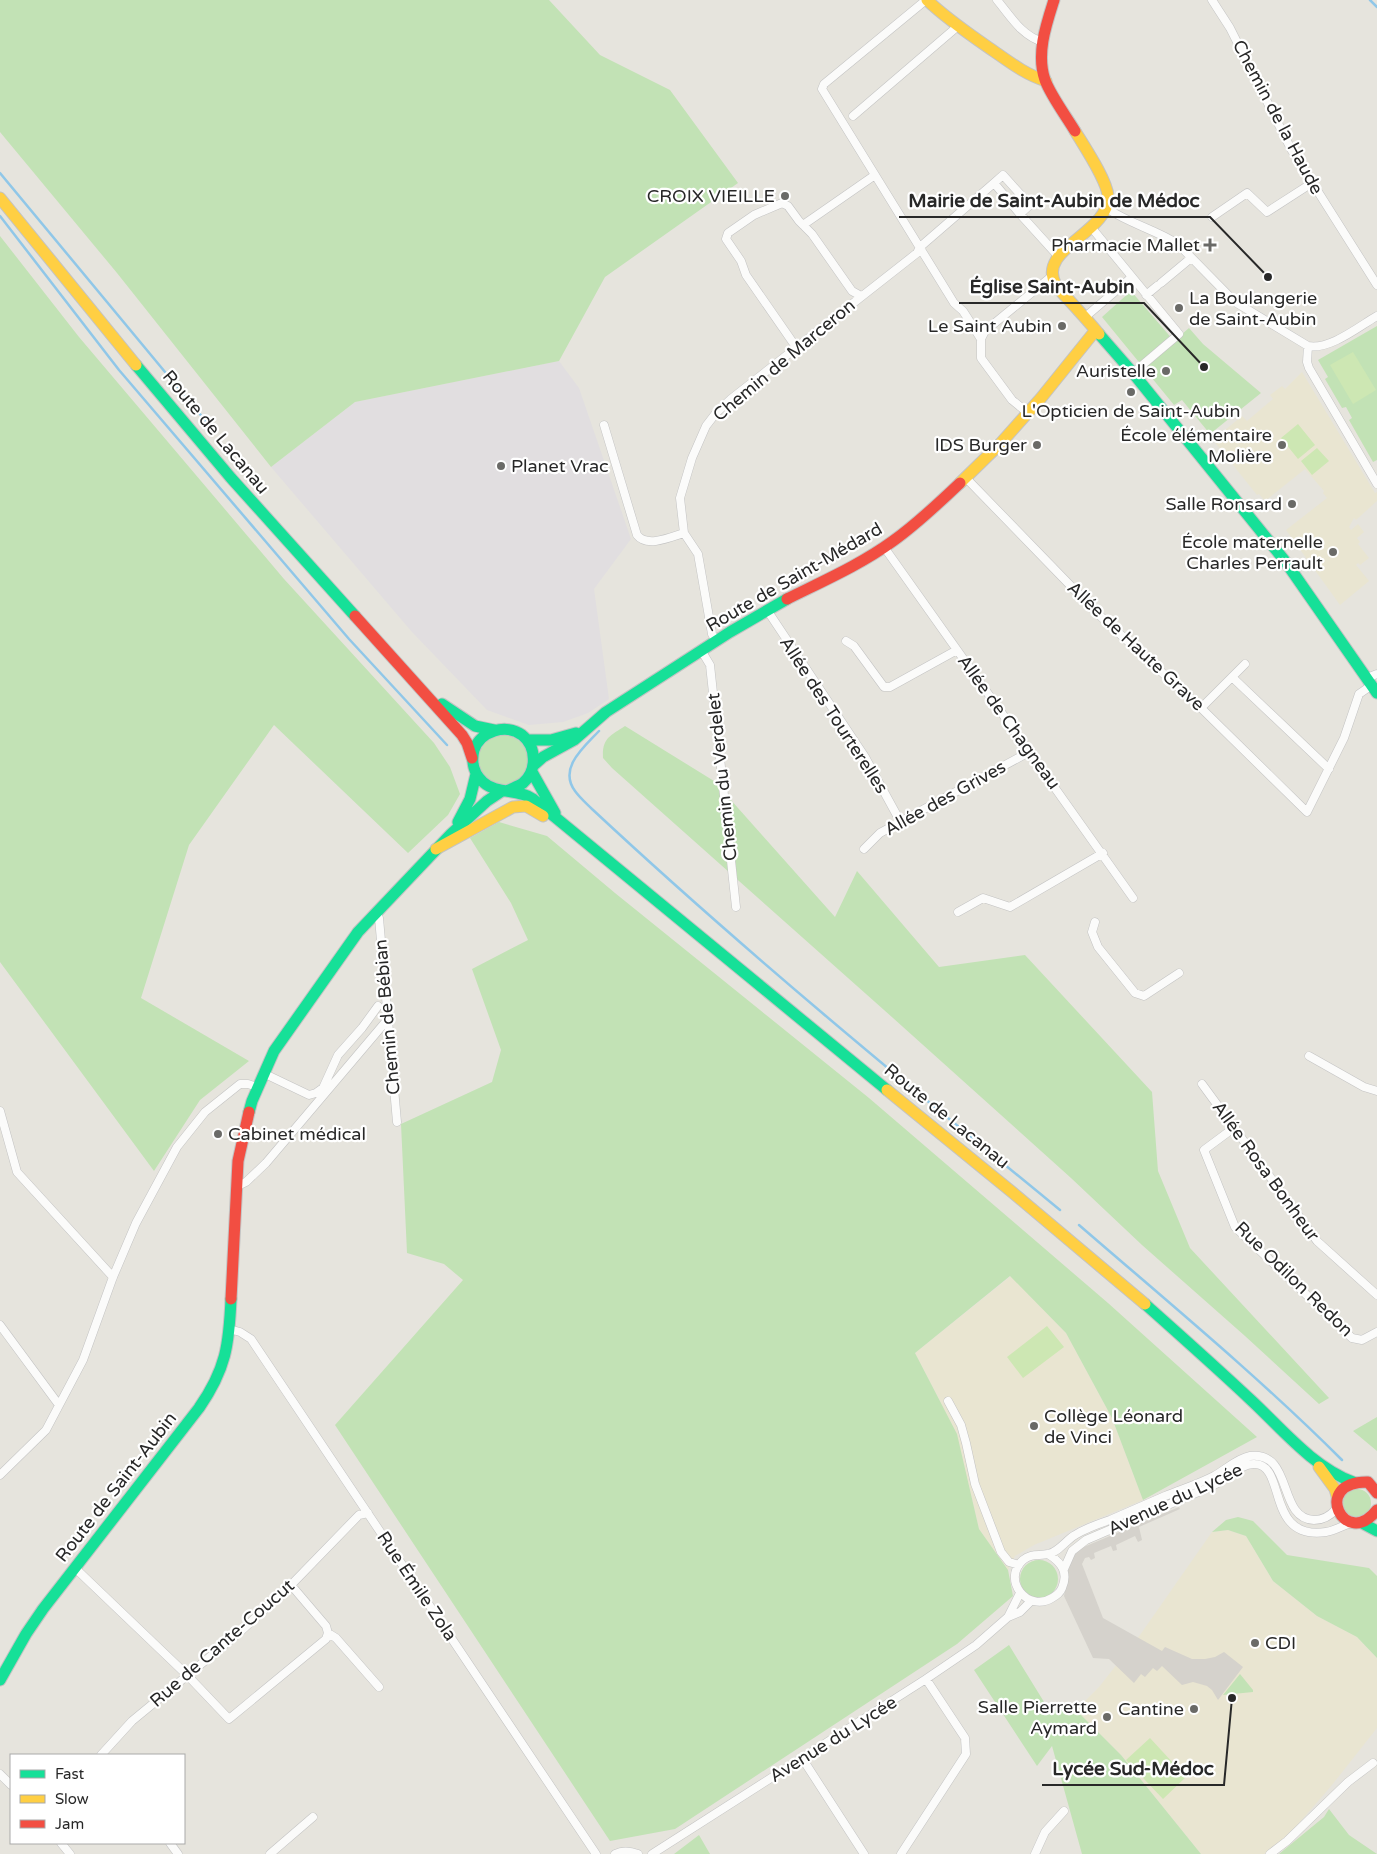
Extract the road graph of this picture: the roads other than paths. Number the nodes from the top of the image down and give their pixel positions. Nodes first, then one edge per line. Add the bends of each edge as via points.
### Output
1 (926, 0) edge
2 (997, 0) edge
3 (1054, 0) edge
4 (1212, 0) edge
5 (958, 26) junction
6 (1044, 42) junction
7 (1046, 80) junction
8 (853, 116) dead end
9 (875, 175) junction
10 (994, 183) junction
11 (1312, 183) junction
12 (0, 198) edge
13 (1108, 209) junction
14 (1020, 214) junction
15 (1212, 216) dead end
16 (803, 225) junction
17 (1091, 227) junction
18 (920, 247) junction
19 (1058, 256) junction
20 (1191, 258) junction
21 (1052, 276) junction
22 (1132, 277) junction
23 (1377, 285) edge
24 (1146, 295) junction
25 (861, 296) junction
26 (1377, 316) edge
27 (1084, 318) junction
28 (1095, 331) junction
29 (981, 339) junction
30 (1308, 346) junction
31 (796, 347) junction
32 (1133, 373) junction
33 (1028, 413) junction
34 (604, 425) dead end
35 (966, 478) junction
36 (1377, 484) edge
37 (684, 533) junction
38 (884, 547) junction
39 (767, 610) junction
40 (716, 641) junction
41 (846, 642) dead end
42 (701, 650) junction
43 (957, 650) junction
44 (1245, 664) dead end
45 (1232, 677) junction
46 (415, 682) junction
47 (1373, 682) edge
48 (1201, 708) junction
49 (585, 729) junction
50 (494, 730) junction
51 (527, 740) junction
52 (1031, 751) junction
53 (472, 758) junction
54 (533, 768) junction
55 (1329, 769) junction
56 (476, 774) junction
57 (505, 791) junction
58 (557, 817) junction
59 (900, 821) junction
60 (451, 834) junction
61 (436, 849) junction
62 (864, 849) dead end
63 (1103, 853) junction
64 (617, 868) junction
65 (1134, 898) dead end
66 (736, 907) dead end
67 (958, 912) dead end
68 (376, 913) junction
69 (1095, 922) dead end
70 (1179, 973) dead end
71 (378, 1006) dead end
72 (388, 1019) junction
73 (1308, 1056) dead end
74 (264, 1073) junction
75 (1202, 1084) dead end
76 (257, 1087) junction
77 (1377, 1091) edge
78 (0, 1111) edge
79 (397, 1122) dead end
80 (1235, 1127) junction
81 (236, 1188) junction
82 (113, 1276) junction
83 (1377, 1295) edge
84 (0, 1325) edge
85 (229, 1329) junction
86 (1377, 1332) edge
87 (948, 1400) dead end
88 (59, 1405) junction
89 (1306, 1452) junction
90 (0, 1475) edge
91 (1373, 1481) edge
92 (1352, 1482) junction
93 (1377, 1493) edge
94 (1337, 1496) junction
95 (1336, 1508) junction
96 (1377, 1510) edge
97 (368, 1513) junction
98 (1356, 1523) junction
99 (1377, 1531) edge
100 (1048, 1554) junction
101 (1019, 1565) junction
102 (75, 1568) junction
103 (1064, 1569) junction
104 (291, 1585) junction
105 (1020, 1593) junction
106 (1031, 1601) junction
107 (1008, 1617) junction
108 (328, 1633) junction
109 (188, 1676) junction
110 (0, 1680) edge
111 (926, 1680) junction
112 (379, 1688) dead end
113 (102, 1754) edge
114 (802, 1758) junction
115 (1373, 1763) dead end
116 (0, 1774) edge
117 (10, 1784) edge
118 (1064, 1811) dead end
119 (313, 1817) dead end
120 (62, 1844) edge
121 (70, 1854) edge
122 (270, 1854) edge
123 (596, 1854) edge
124 (615, 1854) edge
125 (638, 1854) edge
126 (652, 1854) edge
127 (864, 1854) edge
128 (901, 1854) edge
129 (1035, 1854) edge
130 (1270, 1854) edge

1 - 5 street
1 - 9 street via 822,89
2 - 6 street via 1032,39
3 - 6 street
4 - 11 street, Chemin de la Haude
5 - 7 street via 1034,78
5 - 8 street
6 - 7 street
7 - 13 street via 1107,191
9 - 16 street
9 - 18 street
10 - 14 street
10 - 14 street via 1003,175 1030,205
10 - 18 street, Chemin de Marceron
11 - 15 street via 1267,212 1248,194
11 - 23 street, Chemin de la Haude
12 - 46 street, Route de Lacanau via 230,478
13 - 17 street
13 - 20 street via 1170,239
14 - 19 street
16 - 25 street via 852,291
16 - 31 street via 782,203 754,214 728,233 726,239 746,275
17 - 19 street
17 - 22 street
18 - 25 street, Chemin de Marceron via 916,254
18 - 29 street via 954,303
19 - 21 street via 1052,265
20 - 24 street
20 - 30 street via 1235,302
21 - 27 street
21 - 29 street via 985,331
22 - 24 street
22 - 27 street
24 - 32 street via 1179,334
25 - 31 street, Chemin de Marceron
26 - 30 street via 1329,344 1316,348
27 - 28 street
28 - 32 street
28 - 33 street, Route de Saint-Médard
29 - 33 street via 981,358 1012,400
30 - 36 street via 1309,368
31 - 37 street, Chemin de Marceron via 731,399 706,426 680,498
32 - 47 street via 1285,561
33 - 35 street, Route de Saint-Médard
34 - 37 street via 637,535 653,541
35 - 38 street, Route de Saint-Médard
35 - 48 street, Allée de Haute Grave via 1098,614
37 - 40 street, Chemin de Marceron via 698,554
38 - 39 street, Route de Saint-Médard
38 - 43 street, Allée de Chagneau
39 - 40 street, Route de Saint-Médard
39 - 59 street, Allée des Tourterelles via 865,757
40 - 42 street, Route de Saint-Médard
41 - 43 street via 854,646 884,687 890,687
42 - 49 street, Route de Saint-Médard
42 - 66 street, Chemin du Verdelet via 710,665
43 - 52 street, Allée de Chagneau
44 - 45 street
45 - 48 street
45 - 55 street
46 - 50 street, Route de Lacanau via 463,720
46 - 53 street, Route de Lacanau via 462,735
47 - 55 street via 1359,694
48 - 55 street, Allée de Haute Grave via 1307,812
49 - 51 street, Route de Saint-Médard via 551,740
49 - 54 street, Route de Saint-Médard via 574,740 543,757
50 - 51 street, Route de Lacanau via 508,729
50 - 53 street via 478,742
51 - 54 street, Route de Lacanau via 533,751
52 - 59 street, Allée des Grives
52 - 63 street, Allée de Chagneau
53 - 56 street, Route de Lacanau
54 - 57 street via 522,784
54 - 58 street, Route de Lacanau
56 - 57 street, Route de Lacanau via 488,787
56 - 60 street via 469,805
57 - 58 street, Route de Lacanau via 520,792
57 - 60 street via 487,801
58 - 64 street, Route de Lacanau
59 - 62 street, Allée des Grives via 880,833
60 - 61 street
61 - 64 street via 520,806 534,810
61 - 68 street
63 - 65 street, Allée de Chagneau
63 - 67 street via 1010,907 983,898
64 - 89 street, Route de Lacanau via 1106,1270
68 - 72 street, Chemin de Bébian
68 - 74 street via 340,956 292,1023 274,1050
69 - 70 street via 1092,932 1098,947 1134,994 1144,996
71 - 74 street via 338,1055 323,1088 316,1093 309,1095
72 - 79 street, Chemin de Bébian
72 - 81 street via 266,1163
73 - 77 street
74 - 76 street
75 - 80 street, Allée Rosa Bonheur
76 - 81 street via 238,1161
76 - 82 street via 240,1084 205,1112 177,1147 136,1223
78 - 82 street via 17,1172
80 - 83 street, Allée Rosa Bonheur via 1316,1241
80 - 86 street, Rue Odilon Redon via 1204,1150 1234,1227 1352,1338 1362,1340
81 - 85 street, Route de Saint-Aubin
82 - 88 street via 83,1360
84 - 88 street
85 - 97 street, Rue Émile Zola via 251,1339
85 - 102 street, Route de Saint-Aubin via 224,1362 209,1395
87 - 101 street via 961,1425 975,1484 1001,1552 1009,1562
88 - 90 street via 46,1430
89 - 92 street, Route de Lacanau via 1341,1479
89 - 94 street, Route de Lacanau via 1324,1473
91 - 92 street
91 - 93 street
92 - 94 street via 1345,1485
94 - 95 street
95 - 98 street via 1343,1519
95 - 100 street, Avenue du Lycée via 1319,1519 1302,1517 1291,1504 1277,1468 1267,1459 1251,1456 1208,1479 1077,1534
96 - 98 street via 1368,1520
97 - 104 street, Rue de Cante-Coucut via 359,1515
97 - 123 street, Rue Émile Zola
98 - 99 street
98 - 103 street, Avenue du Lycée via 1322,1532 1298,1528 1285,1516 1269,1472 1261,1465 1249,1464 1218,1483 1086,1540 1072,1551
100 - 101 street via 1028,1557
100 - 103 street
101 - 105 street via 1015,1579
102 - 109 street
102 - 110 street, Route de Saint-Aubin via 26,1634
103 - 106 street via 1060,1593 1044,1602
104 - 108 street via 326,1626
104 - 109 street, Rue de Cante-Coucut
105 - 106 street
105 - 107 street, Avenue du Lycée
106 - 107 street, Avenue du Lycée via 1020,1612
107 - 111 street, Avenue du Lycée via 976,1645
108 - 109 street via 326,1639 229,1719
108 - 112 street
109 - 113 street, Rue de Cante-Coucut via 132,1721
111 - 114 street, Avenue du Lycée
111 - 128 street via 965,1738 966,1754
114 - 126 street, Avenue du Lycée
114 - 127 street
115 - 130 street
116 - 117 street
118 - 129 street via 1045,1832
119 - 122 street
120 - 121 street
124 - 125 street via 631,1851

